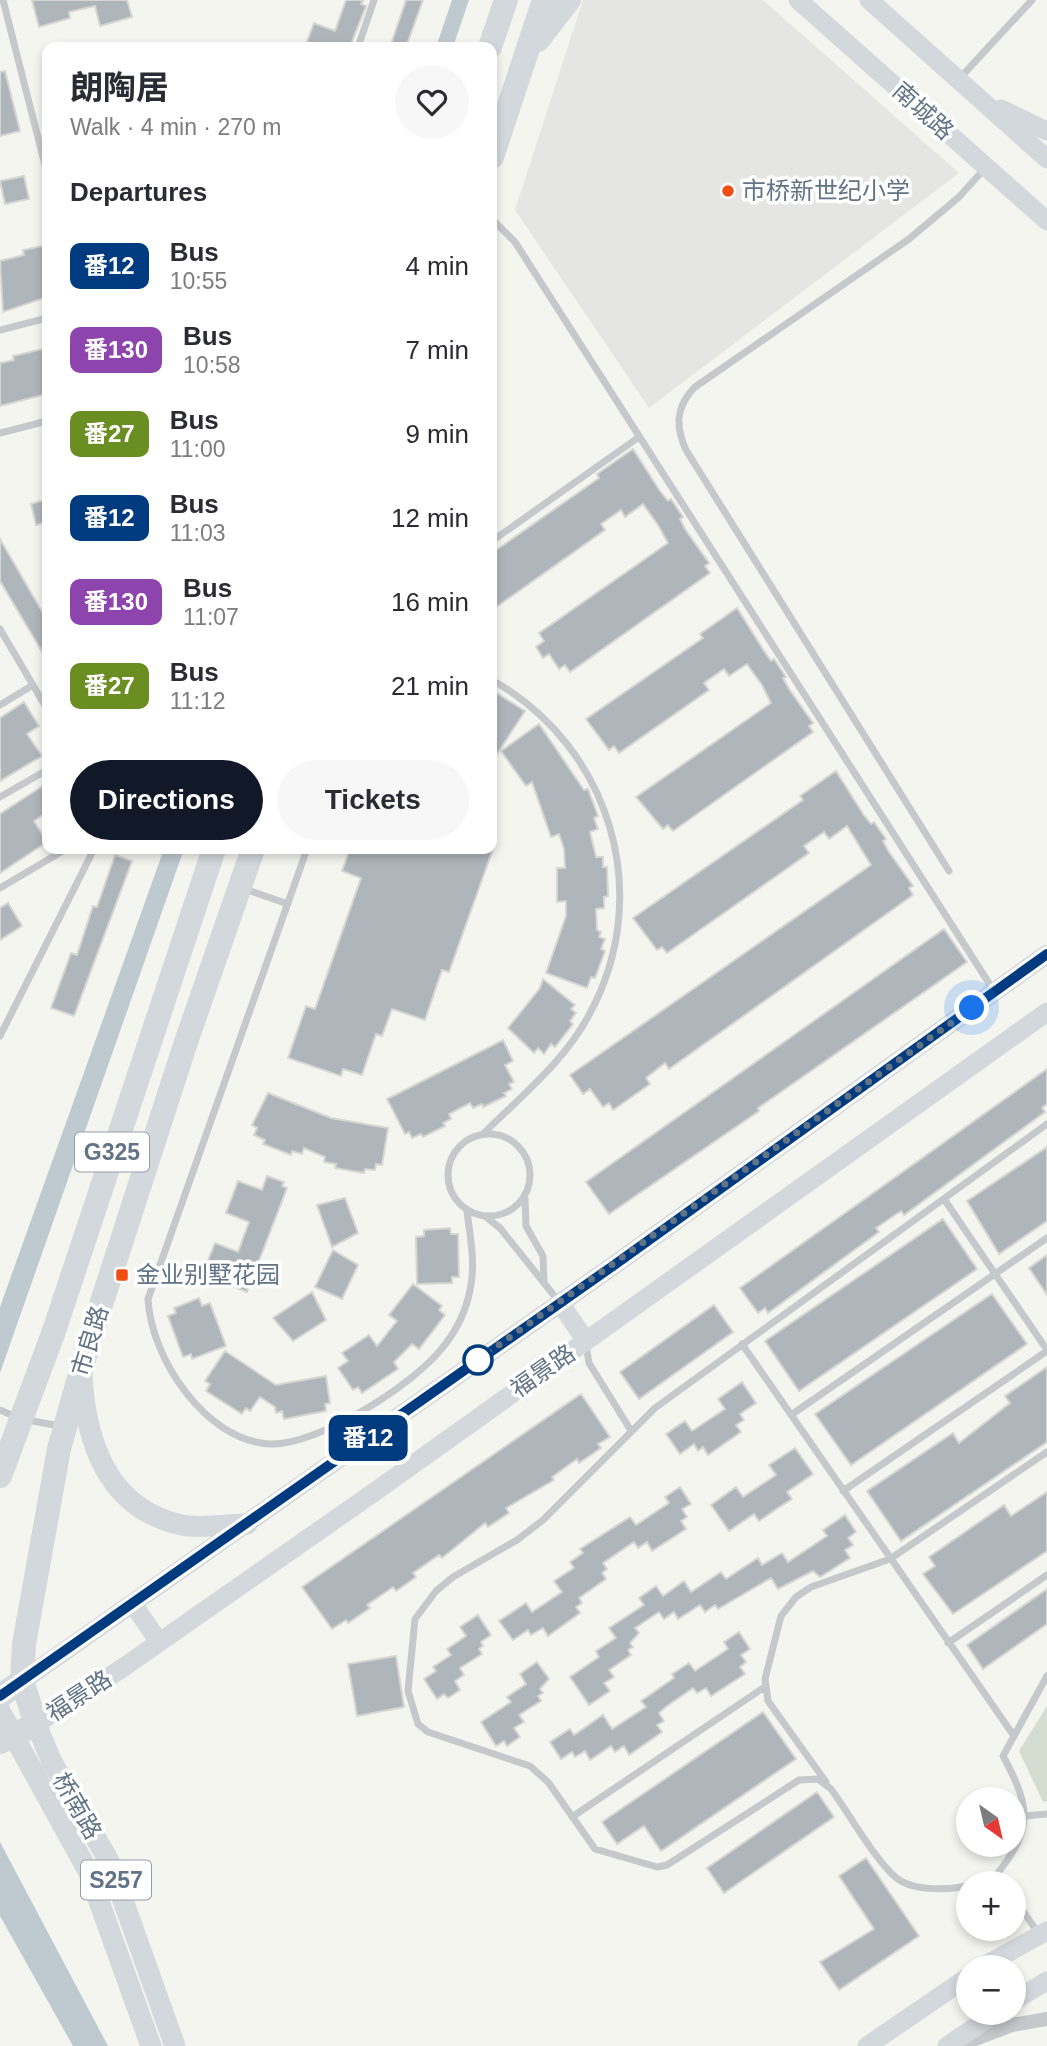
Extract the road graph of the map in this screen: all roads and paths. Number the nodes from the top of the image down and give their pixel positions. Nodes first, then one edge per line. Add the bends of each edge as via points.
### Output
1 (3, 0) edge
2 (374, 0) edge
3 (506, 0) edge
4 (544, 0) edge
5 (569, 0) edge
6 (799, 0) edge
7 (869, 0) edge
8 (1032, 0) edge
9 (360, 42) edge
10 (492, 42) edge
11 (525, 57) junction
12 (958, 79) junction
13 (982, 100) junction
14 (1047, 131) edge
15 (497, 142) edge
16 (42, 153) edge
17 (1047, 159) edge
18 (986, 167) junction
19 (1047, 221) edge
20 (497, 224) edge
21 (42, 319) edge
22 (0, 330) edge
23 (42, 422) edge
24 (0, 433) edge
25 (639, 437) junction
26 (497, 537) edge
27 (0, 629) edge
28 (497, 683) edge
29 (33, 685) junction
30 (42, 700) edge
31 (0, 705) edge
32 (42, 773) edge
33 (0, 797) edge
34 (58, 854) edge
35 (91, 854) edge
36 (212, 854) edge
37 (251, 854) edge
38 (305, 854) edge
39 (949, 871) dead end
40 (239, 887) junction
41 (0, 888) edge
42 (288, 904) junction
43 (1047, 954) edge
44 (995, 992) junction
45 (1047, 1012) edge
46 (0, 1036) edge
47 (1047, 1124) edge
48 (483, 1134) junction
49 (525, 1196) junction
50 (944, 1199) junction
51 (467, 1210) junction
52 (486, 1217) junction
53 (1047, 1238) edge
54 (995, 1274) junction
55 (544, 1281) junction
56 (560, 1303) junction
57 (586, 1341) junction
58 (743, 1345) junction
59 (1047, 1350) edge
60 (81, 1367) junction
61 (10, 1414) edge
62 (791, 1415) junction
63 (64, 1427) junction
64 (630, 1429) junction
65 (1047, 1452) edge
66 (3, 1467) edge
67 (843, 1491) junction
68 (247, 1524) junction
69 (890, 1559) junction
70 (1047, 1575) edge
71 (133, 1604) junction
72 (159, 1642) junction
73 (948, 1643) junction
74 (1047, 1676) edge
75 (22, 1681) junction
76 (766, 1686) junction
77 (0, 1696) edge
78 (0, 1711) edge
79 (36, 1724) junction
80 (1014, 1736) junction
81 (6, 1739) edge
82 (1018, 1787) edge
83 (831, 1789) junction
84 (1047, 1814) edge
85 (1026, 1816) edge
86 (572, 1817) junction
87 (956, 1888) edge
88 (1026, 1913) edge
89 (1043, 1933) edge
90 (1004, 1955) edge
91 (1047, 1981) edge
92 (956, 1991) edge
93 (1026, 1993) edge
94 (1047, 2020) edge
95 (974, 2025) edge
96 (150, 2046) edge
97 (175, 2046) edge
98 (867, 2046) edge
99 (947, 2046) edge
100 (957, 2046) edge

1 - 16 lane
2 - 9 lane
3 - 10 highway
4 - 11 highway
5 - 11 highway
6 - 18 main road, 南城路
7 - 12 main road, 南城路
8 - 12 lane
11 - 15 highway
12 - 13 main road, 南城路
13 - 14 main road
13 - 17 main road, 南城路
18 - 19 main road, 南城路
18 - 39 lane via 919,231 695,387 681,405 678,427 685,450
20 - 25 lane via 515,242
21 - 22 lane
23 - 24 lane
25 - 26 lane
25 - 44 lane
27 - 29 lane
28 - 48 lane via 540,713 582,762 611,824 621,898 612,960 588,1017 559,1058
29 - 30 lane
29 - 31 lane
32 - 33 lane
34 - 41 lane
35 - 46 lane
36 - 61 highway, 市良路 / G325 via 54,1331
37 - 40 highway, 市良路 / G325
38 - 42 lane
40 - 42 lane
40 - 60 highway, 市良路 / G325
42 - 51 lane via 148,1299 161,1354 195,1403 248,1440 298,1442 320,1434 380,1399 441,1350 452,1335 463,1313 474,1266
43 - 44 main road, 福景路
44 - 56 main road, 福景路
45 - 57 main road, 福景路
47 - 50 lane
48 - 49 lane via 504,1136 521,1149 530,1168
48 - 51 lane via 463,1143 448,1170 450,1190
49 - 52 lane via 504,1214
49 - 55 lane via 523,1214 543,1256
50 - 54 lane
50 - 58 lane
51 - 52 lane
52 - 55 lane
53 - 54 lane
54 - 59 lane
54 - 62 lane
55 - 56 lane
56 - 57 main road
56 - 68 main road, 福景路
57 - 64 lane via 589,1363
57 - 72 main road, 福景路
58 - 62 lane
58 - 64 lane
59 - 67 lane
60 - 63 highway, 市良路 / G325
60 - 68 main road via 88,1431 111,1479 135,1506 183,1525
61 - 63 lane
61 - 66 highway, 市良路 / G325
62 - 67 lane
63 - 75 highway, 市良路 / G325 via 29,1609
64 - 86 lane via 543,1520 453,1577 415,1619 408,1691 418,1724 428,1732 530,1766 548,1782
65 - 69 lane
67 - 69 lane
68 - 71 main road, 福景路
69 - 73 lane
69 - 76 lane via 830,1578 796,1597 781,1616
70 - 73 lane
71 - 72 main road
71 - 75 main road, 福景路
72 - 79 main road, 福景路
73 - 80 lane
74 - 80 lane
75 - 77 highway
75 - 79 highway, 市良路 / G325
76 - 83 lane via 768,1701
76 - 86 lane
78 - 81 main road, S257
79 - 81 highway
79 - 97 main road, 桥南路 / S257 via 52,1762 109,1861
80 - 82 lane via 1003,1756
81 - 96 main road, 桥南路 / S257 via 88,1871
83 - 86 lane via 818,1779 799,1780 678,1859 657,1867 596,1849
83 - 87 lane via 894,1876 926,1887
84 - 85 lane
88 - 89 lane
89 - 90 main road
91 - 93 main road
92 - 98 main road
94 - 100 street via 1012,2025
95 - 99 main road

